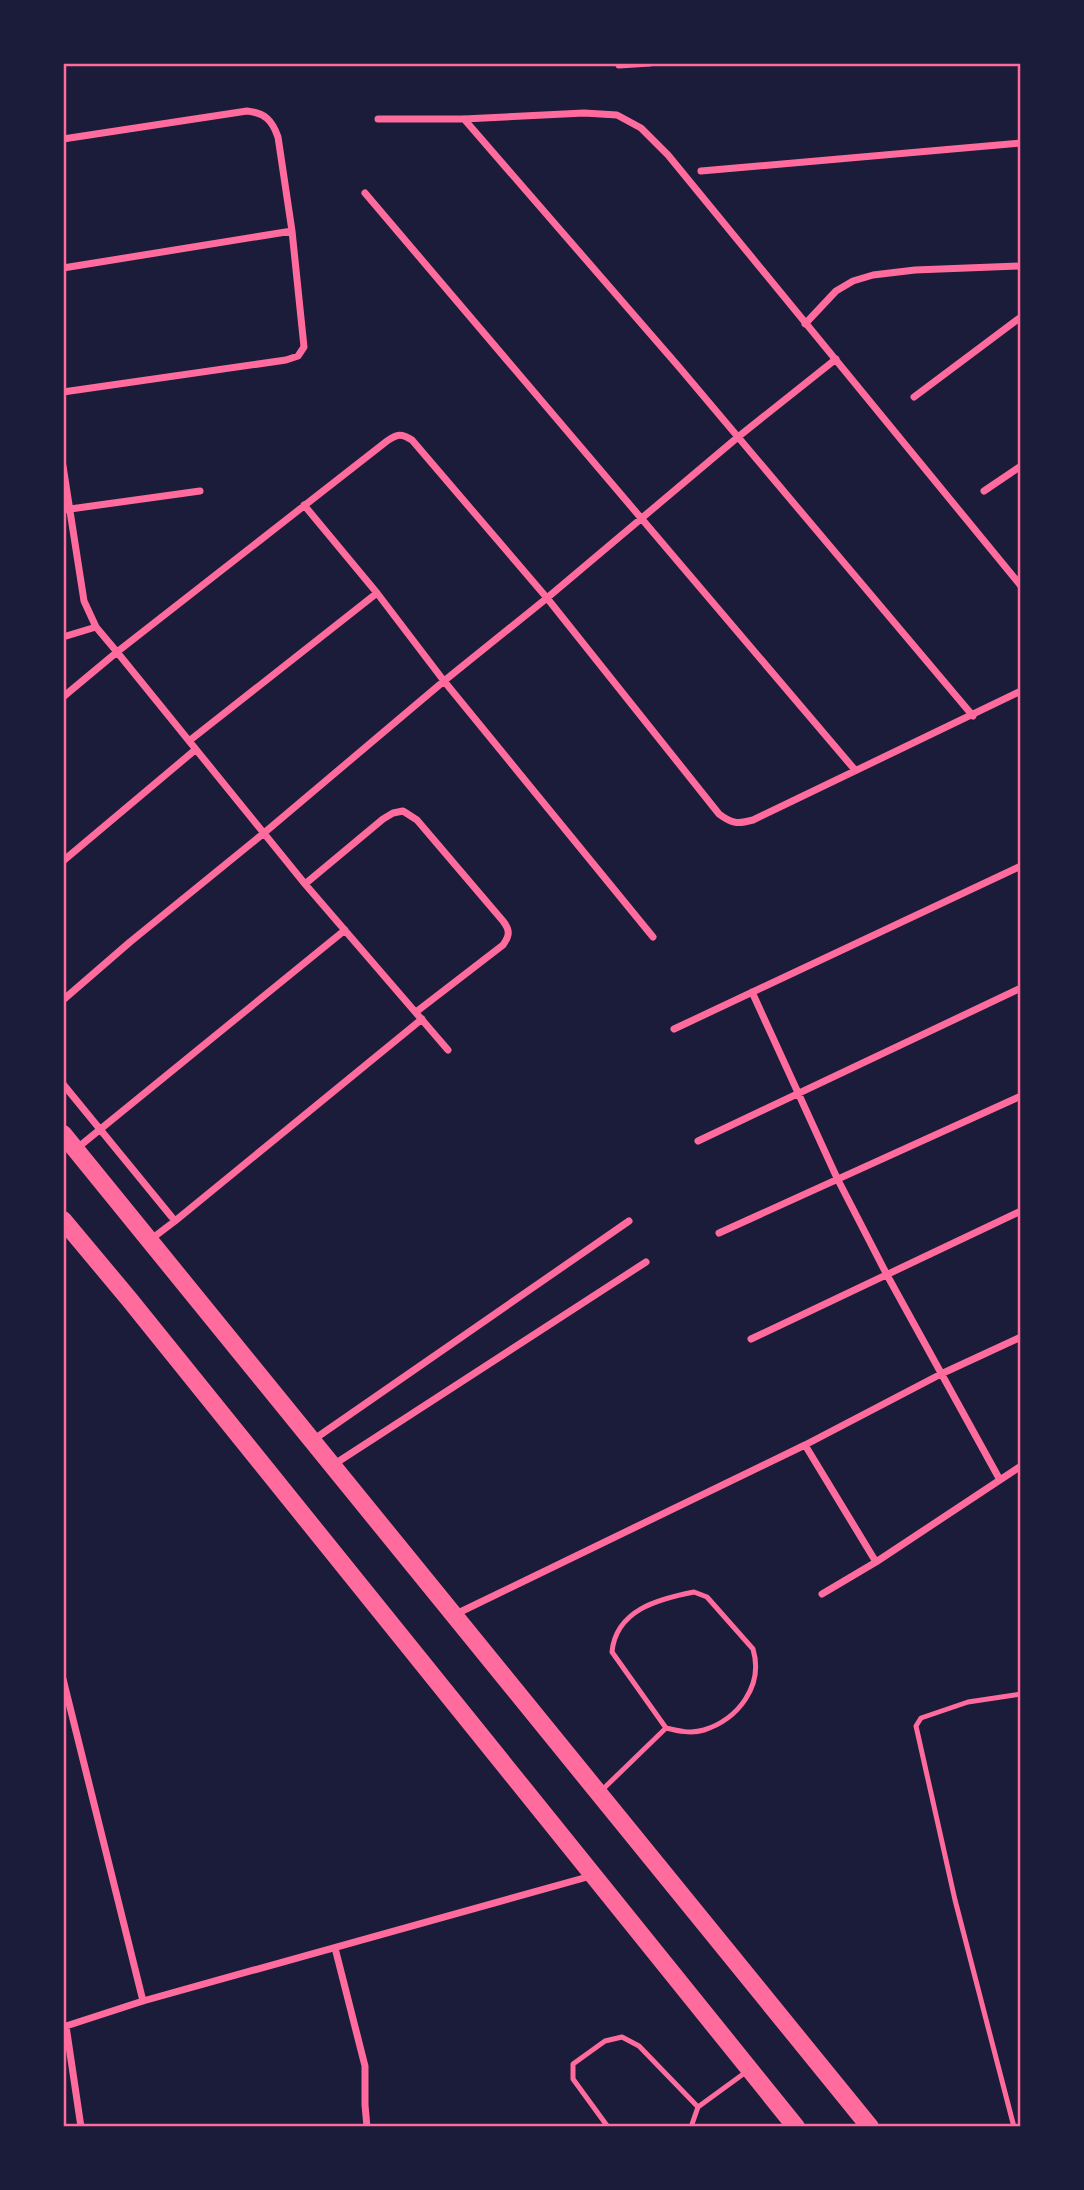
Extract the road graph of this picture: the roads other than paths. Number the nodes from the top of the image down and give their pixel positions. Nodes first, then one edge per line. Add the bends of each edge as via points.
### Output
1 (650, 63) edge
2 (619, 65) dead end
3 (378, 119) dead end
4 (464, 119) junction
5 (63, 139) edge
6 (1021, 144) edge
7 (701, 170) dead end
8 (365, 193) dead end
9 (292, 231) junction
10 (1021, 265) edge
11 (63, 268) edge
12 (1021, 317) edge
13 (805, 324) junction
14 (836, 359) junction
15 (63, 392) edge
16 (914, 397) dead end
17 (738, 437) junction
18 (63, 466) edge
19 (1021, 466) edge
20 (200, 491) dead end
21 (984, 491) dead end
22 (304, 505) junction
23 (66, 510) edge
24 (641, 519) junction
25 (1021, 586) edge
26 (377, 593) junction
27 (547, 598) junction
28 (96, 627) junction
29 (63, 637) edge
30 (117, 652) junction
31 (444, 681) junction
32 (1021, 691) edge
33 (63, 697) edge
34 (972, 716) junction
35 (188, 741) junction
36 (195, 750) junction
37 (855, 770) junction
38 (264, 833) junction
39 (63, 861) edge
40 (1021, 866) edge
41 (305, 884) junction
42 (345, 930) junction
43 (653, 937) dead end
44 (1021, 988) edge
45 (752, 992) junction
46 (63, 1000) edge
47 (416, 1012) junction
48 (422, 1019) junction
49 (674, 1029) dead end
50 (449, 1050) dead end
51 (63, 1084) edge
52 (799, 1093) junction
53 (1021, 1096) edge
54 (100, 1129) junction
55 (63, 1134) edge
56 (698, 1141) dead end
57 (75, 1149) junction
58 (837, 1178) junction
59 (1021, 1212) edge
60 (63, 1220) edge
61 (176, 1221) junction
62 (629, 1221) dead end
63 (719, 1233) dead end
64 (149, 1240) junction
65 (646, 1262) dead end
66 (887, 1275) junction
67 (1021, 1337) edge
68 (751, 1339) dead end
69 (941, 1374) junction
70 (312, 1440) junction
71 (805, 1445) junction
72 (332, 1465) junction
73 (1021, 1466) edge
74 (1000, 1480) junction
75 (876, 1562) junction
76 (822, 1594) dead end
77 (454, 1614) junction
78 (63, 1679) edge
79 (1021, 1695) edge
80 (666, 1728) junction
81 (598, 1793) junction
82 (593, 1875) junction
83 (335, 1948) junction
84 (143, 2001) junction
85 (64, 2027) edge
86 (749, 2070) junction
87 (698, 2107) junction
88 (81, 2127) edge
89 (367, 2127) edge
90 (608, 2127) edge
91 (691, 2127) edge
92 (796, 2127) edge
93 (870, 2127) edge
94 (1014, 2127) edge

1 - 2 street
3 - 4 street
4 - 13 street via 584,113 617,115 642,128
4 - 17 street
5 - 9 street via 247,111 267,116 278,137
6 - 7 street
8 - 24 street
9 - 11 street
9 - 15 street via 304,347 298,356
10 - 13 street via 873,275 836,291
12 - 16 street
13 - 14 street
14 - 17 street
14 - 25 street
17 - 24 street
17 - 34 street
18 - 23 street
19 - 21 street
20 - 23 street
22 - 26 street
22 - 27 street via 387,441 403,434
22 - 30 street
23 - 28 street via 84,600
24 - 27 street
24 - 37 street
26 - 31 street
26 - 35 street
27 - 31 street
27 - 37 street via 730,823 753,820
28 - 29 street
28 - 30 street
30 - 33 street
30 - 35 street
31 - 38 street
31 - 43 street
32 - 34 street
34 - 37 street
35 - 36 street
36 - 38 street
36 - 39 street
38 - 41 street
38 - 46 street
40 - 45 street
41 - 42 street
41 - 47 street via 383,819 402,811 417,820 509,928 509,936
42 - 47 street
42 - 54 street
44 - 52 street
45 - 49 street
45 - 52 street
47 - 48 street
48 - 50 street
48 - 61 street
51 - 54 street
52 - 56 street
52 - 58 street
53 - 58 street
54 - 57 street
54 - 61 street
55 - 57 main road
57 - 64 main road
58 - 63 street
58 - 66 street
59 - 66 street
60 - 82 main road
61 - 64 street
62 - 70 street
64 - 70 main road
65 - 72 street
66 - 68 street
66 - 69 street
67 - 69 street
69 - 71 street
69 - 74 street
70 - 72 main road
71 - 75 street
71 - 77 street
72 - 77 main road
73 - 74 street
74 - 75 street
75 - 76 street
77 - 81 main road
78 - 84 street
79 - 94 lane via 968,1702 921,1718 916,1726
80 - 80 lane via 702,1731 720,1723 750,1695 755,1673 752,1650 707,1597 694,1592 655,1601 621,1625 613,1638 612,1652
80 - 81 lane
81 - 93 main road
82 - 83 street
82 - 86 main road
83 - 84 street
83 - 89 street via 365,2066
84 - 85 street
85 - 88 street
86 - 87 lane
86 - 92 main road
87 - 90 lane via 639,2046 622,2037 605,2042 573,2064 573,2079
87 - 91 lane

